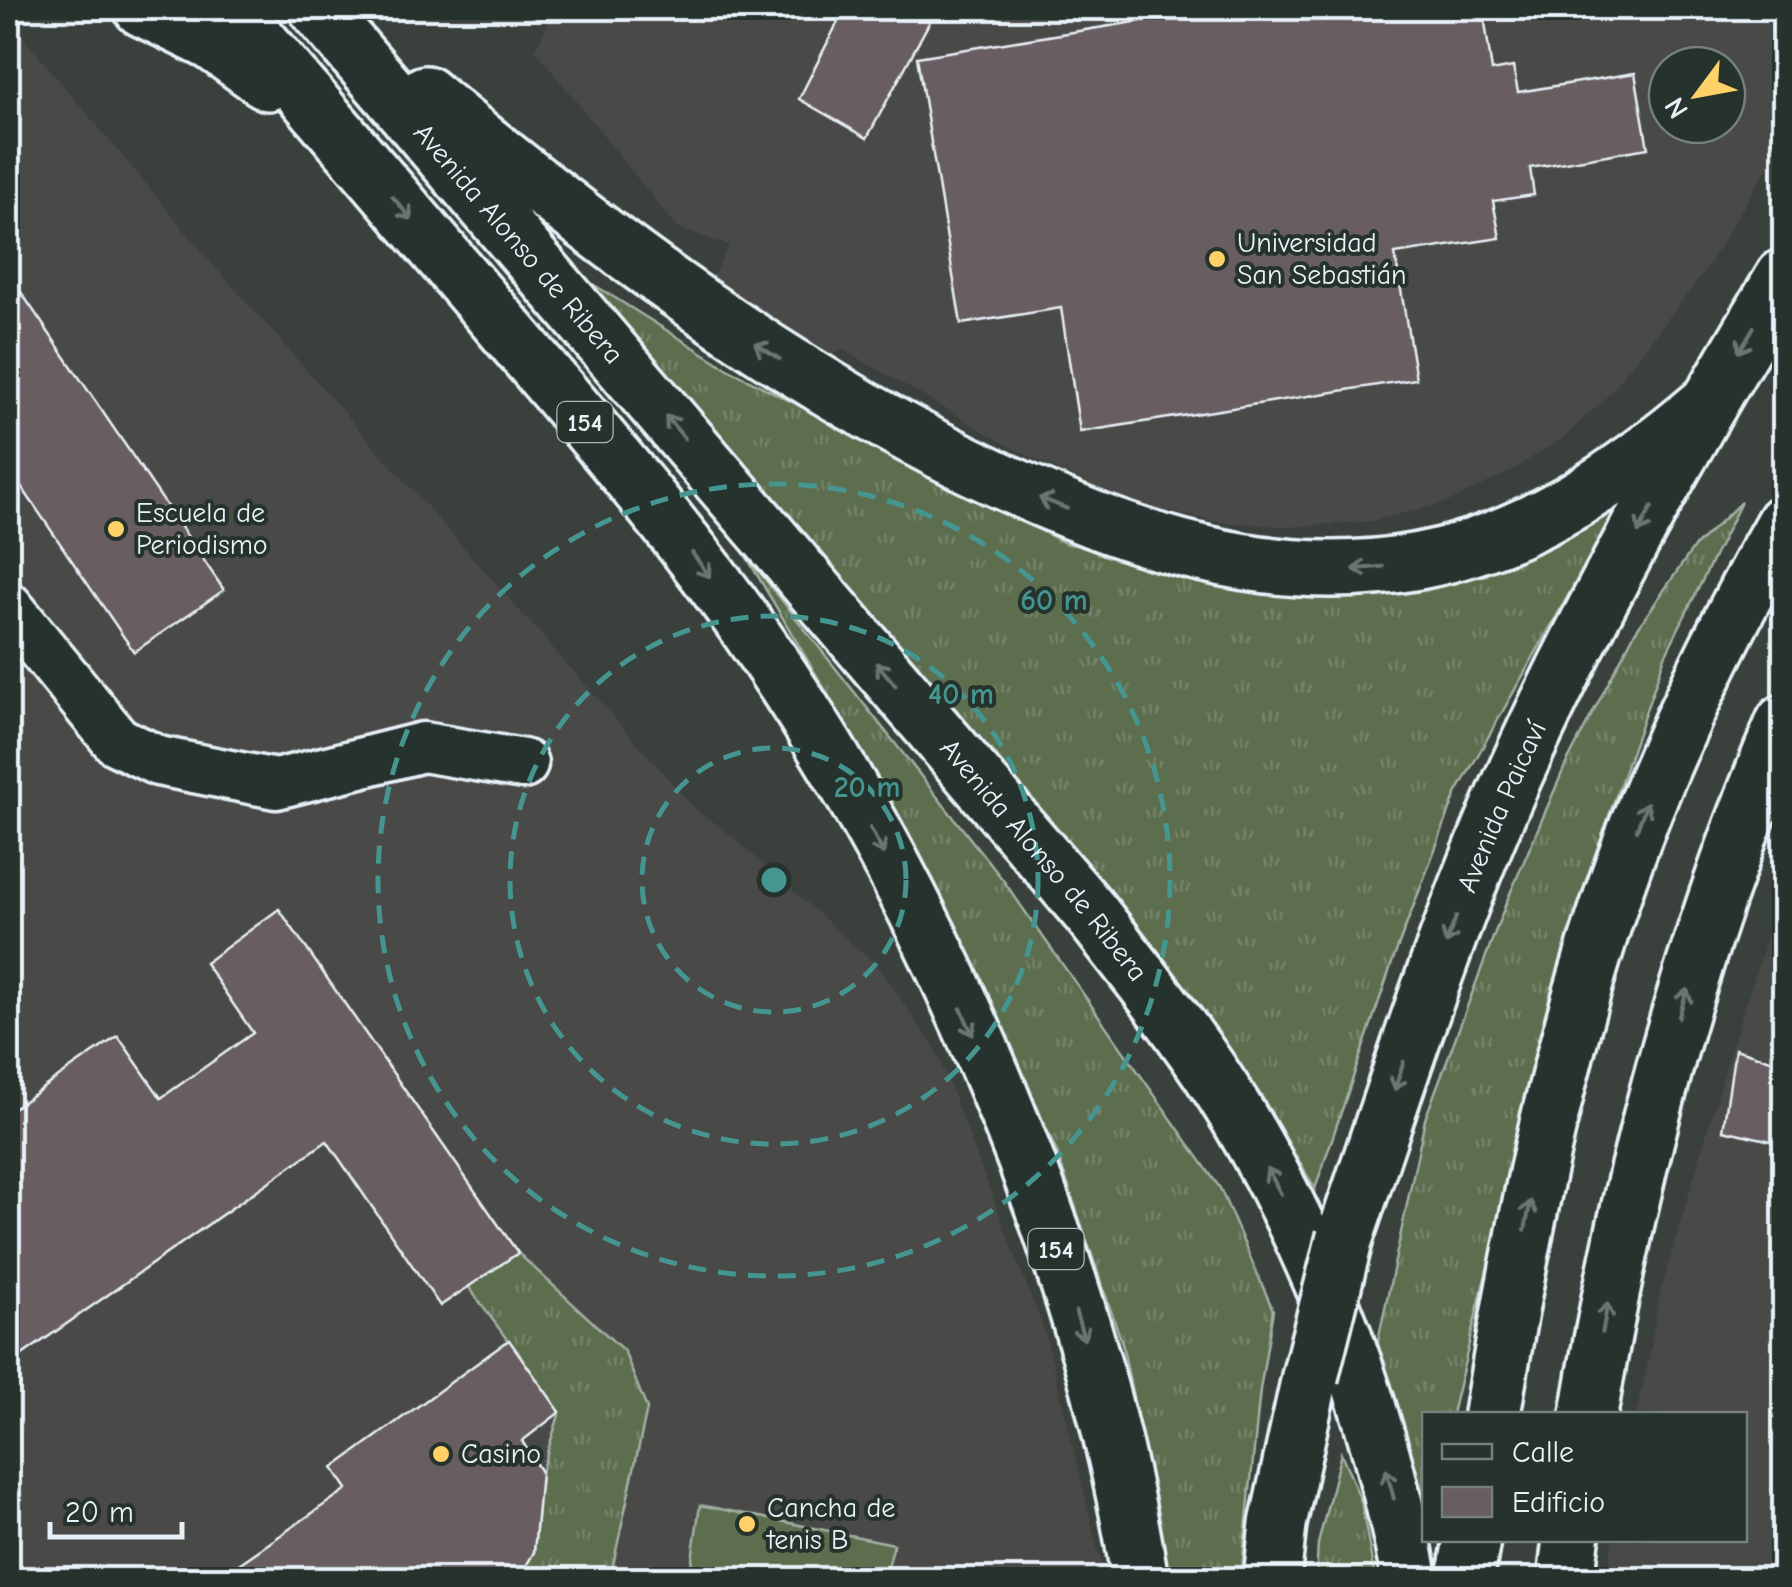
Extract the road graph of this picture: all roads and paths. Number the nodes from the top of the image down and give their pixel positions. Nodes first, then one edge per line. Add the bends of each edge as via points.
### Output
1 (142, 8) edge
2 (231, 8) edge
3 (321, 8) edge
4 (339, 134) junction
5 (1784, 277) edge
6 (1708, 404) junction
7 (1784, 523) edge
8 (8, 607) edge
9 (1784, 723) edge
10 (523, 764) dead end
11 (1492, 1412) edge
12 (1588, 1412) edge
13 (1472, 1542) edge
14 (1572, 1542) edge
15 (1140, 1580) edge
16 (1272, 1580) edge
17 (1410, 1580) edge
18 (1465, 1580) edge
19 (1566, 1580) edge

1 - 4 main road via 212,42
2 - 4 main road, 154
6 -> 3 main road via 1616,476 1464,550 1332,570 1230,562 1180,550 948,456 771,354 596,232
17 -> 3 main road, Avenida Alonso de Ribera / 154 via 1383,1459 1318,1272 1276,1182 1191,1046 1090,912
4 -> 15 main road, 154 via 683,540 779,676 870,828 970,1028 1044,1215 1115,1457
5 -> 6 main road, Avenida Paicaví
6 -> 16 main road, Avenida Paicaví, bridge via 1559,680 1430,984 1345,1237 1278,1524
11 -> 7 main road via 1531,1200 1608,908 1678,728
8 - 10 street via 117,741 158,761 276,784 423,746
12 -> 9 main road via 1658,1080 1713,906
13 - 18 main road
14 - 19 main road

